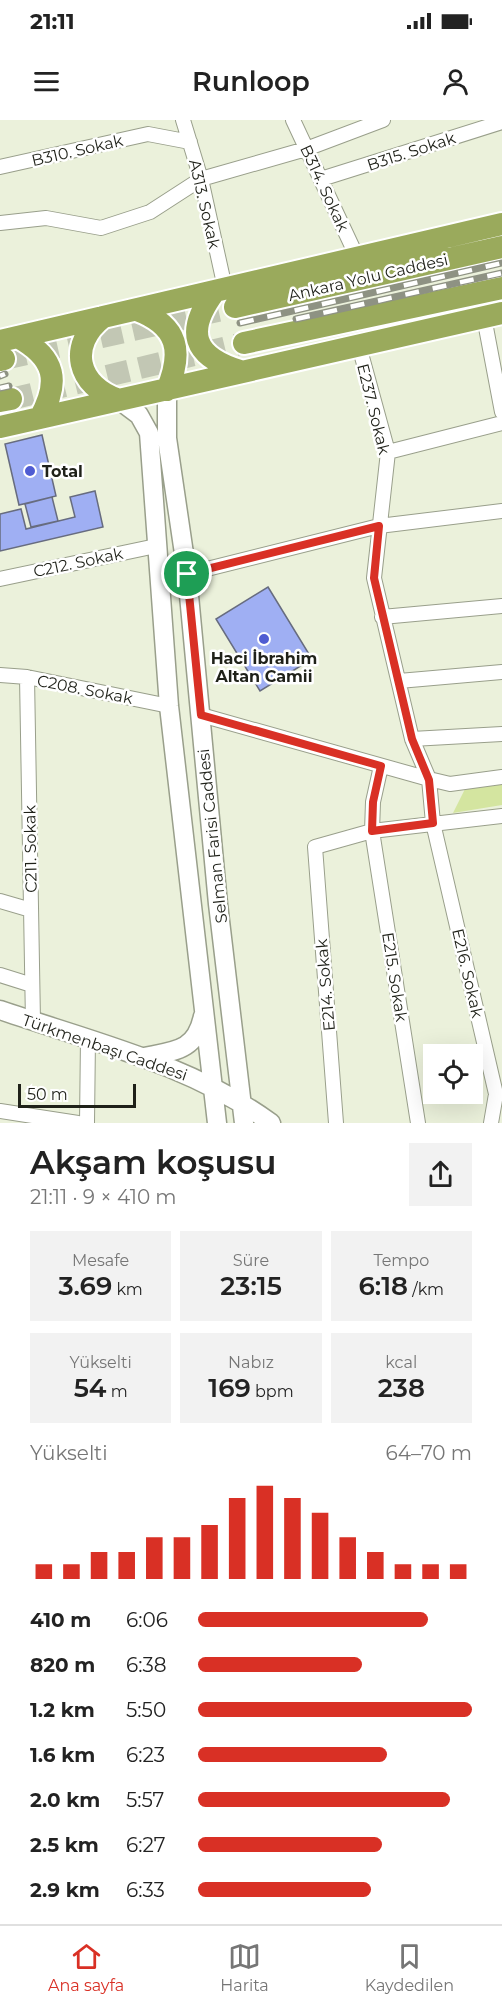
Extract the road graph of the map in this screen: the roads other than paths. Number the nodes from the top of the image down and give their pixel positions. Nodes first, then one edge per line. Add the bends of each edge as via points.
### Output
1 (183, 120) edge
2 (293, 120) edge
3 (382, 120) edge
4 (502, 122) edge
5 (190, 142) junction
6 (306, 149) junction
7 (0, 167) edge
8 (201, 179) junction
9 (321, 179) junction
10 (0, 223) edge
11 (502, 224) edge
12 (502, 247) edge
13 (357, 257) junction
14 (502, 288) edge
15 (225, 295) junction
16 (137, 310) junction
17 (493, 315) edge
18 (103, 317) junction
19 (244, 343) tunnel mouth
20 (358, 346) junction
21 (5, 349) edge
22 (240, 371) junction
23 (167, 390) junction
24 (119, 400) junction
25 (502, 412) edge
26 (40, 418) junction
27 (502, 423) edge
28 (0, 427) edge
29 (388, 452) junction
30 (502, 511) edge
31 (379, 526) junction
32 (156, 546) junction
33 (187, 574) junction
34 (0, 579) edge
35 (502, 606) edge
36 (382, 617) junction
37 (502, 672) edge
38 (0, 675) edge
39 (27, 677) junction
40 (399, 681) junction
41 (169, 706) junction
42 (201, 715) junction
43 (502, 734) edge
44 (412, 739) junction
45 (381, 766) junction
46 (502, 777) edge
47 (429, 780) junction
48 (502, 816) edge
49 (433, 823) junction
50 (372, 831) junction
51 (0, 901) edge
52 (31, 910) junction
53 (0, 975) edge
54 (32, 985) junction
55 (205, 1008) junction
56 (0, 1010) edge
57 (33, 1022) junction
58 (88, 1038) junction
59 (143, 1057) junction
60 (213, 1087) junction
61 (499, 1094) edge
62 (242, 1102) junction
63 (0, 1111) edge
64 (78, 1123) edge
65 (87, 1123) edge
66 (217, 1123) edge
67 (244, 1123) edge
68 (271, 1123) edge
69 (336, 1123) edge
70 (418, 1123) edge
71 (491, 1123) edge

1 - 5 street, A313. Sokak
2 - 6 street, B314. Sokak
3 - 6 street
4 - 9 street, B315. Sokak
5 - 7 street, B310. Sokak via 148,134
5 - 8 street, A313. Sokak
6 - 8 street
6 - 9 street, B314. Sokak
8 - 10 street via 150,212 101,228 46,218
8 - 15 street, A313. Sokak
9 - 13 street, B314. Sokak
11 - 13 highway
12 - 15 highway, Ankara Yolu Caddesi
13 - 15 highway
14 - 19 highway
15 - 16 highway
15 - 22 highway via 203,306 197,340 214,360
16 - 18 highway
16 - 23 highway via 167,329 176,345 177,357
17 - 20 highway
17 - 25 street
18 - 21 highway
18 - 24 highway via 86,334 82,345 84,376 103,395
20 - 22 highway
20 - 29 street, E237. Sokak
21 - 26 highway via 44,355 51,368 51,390
22 - 23 highway
23 - 24 highway
23 - 33 main road, Selman Farisi Caddesi via 167,438
24 - 26 highway
24 - 32 main road, Selman Farisi Caddesi via 139,415 149,433
26 - 28 highway
27 - 29 street
29 - 31 street, E237. Sokak
30 - 31 street
31 - 33 street
31 - 36 street, E237. Sokak via 374,578
32 - 34 street, C212. Sokak
32 - 41 main road, Selman Farisi Caddesi
33 - 42 main road, Selman Farisi Caddesi
35 - 36 street
36 - 40 street, E237. Sokak
37 - 40 street
38 - 39 street, C208. Sokak
39 - 41 street, C208. Sokak
39 - 52 street, C211. Sokak
40 - 44 street, E237. Sokak
41 - 55 main road, Selman Farisi Caddesi
42 - 45 street
42 - 62 main road, Selman Farisi Caddesi via 218,904
43 - 44 street
44 - 47 street, E237. Sokak
45 - 47 street
45 - 50 street, E215. Sokak
46 - 47 street via 450,784
47 - 49 street, E237. Sokak
48 - 49 street
49 - 50 street
49 - 61 street, E216. Sokak
50 - 69 street, E214. Sokak via 315,847
50 - 70 street, E215. Sokak
51 - 52 street
52 - 54 street, C211. Sokak
53 - 54 street
54 - 57 street, C211. Sokak
55 - 59 main road via 200,1031 191,1044 177,1051
55 - 60 main road, Selman Farisi Caddesi
56 - 57 main road, Türkmenbaşı Caddesi
57 - 58 main road, Türkmenbaşı Caddesi
58 - 59 main road, Türkmenbaşı Caddesi
58 - 65 street
59 - 60 main road, Türkmenbaşı Caddesi
60 - 62 main road, Türkmenbaşı Caddesi
60 - 66 main road, Selman Farisi Caddesi
61 - 71 street, E216. Sokak
62 - 67 main road, Selman Farisi Caddesi
62 - 68 main road, Türkmenbaşı Caddesi
63 - 64 street

